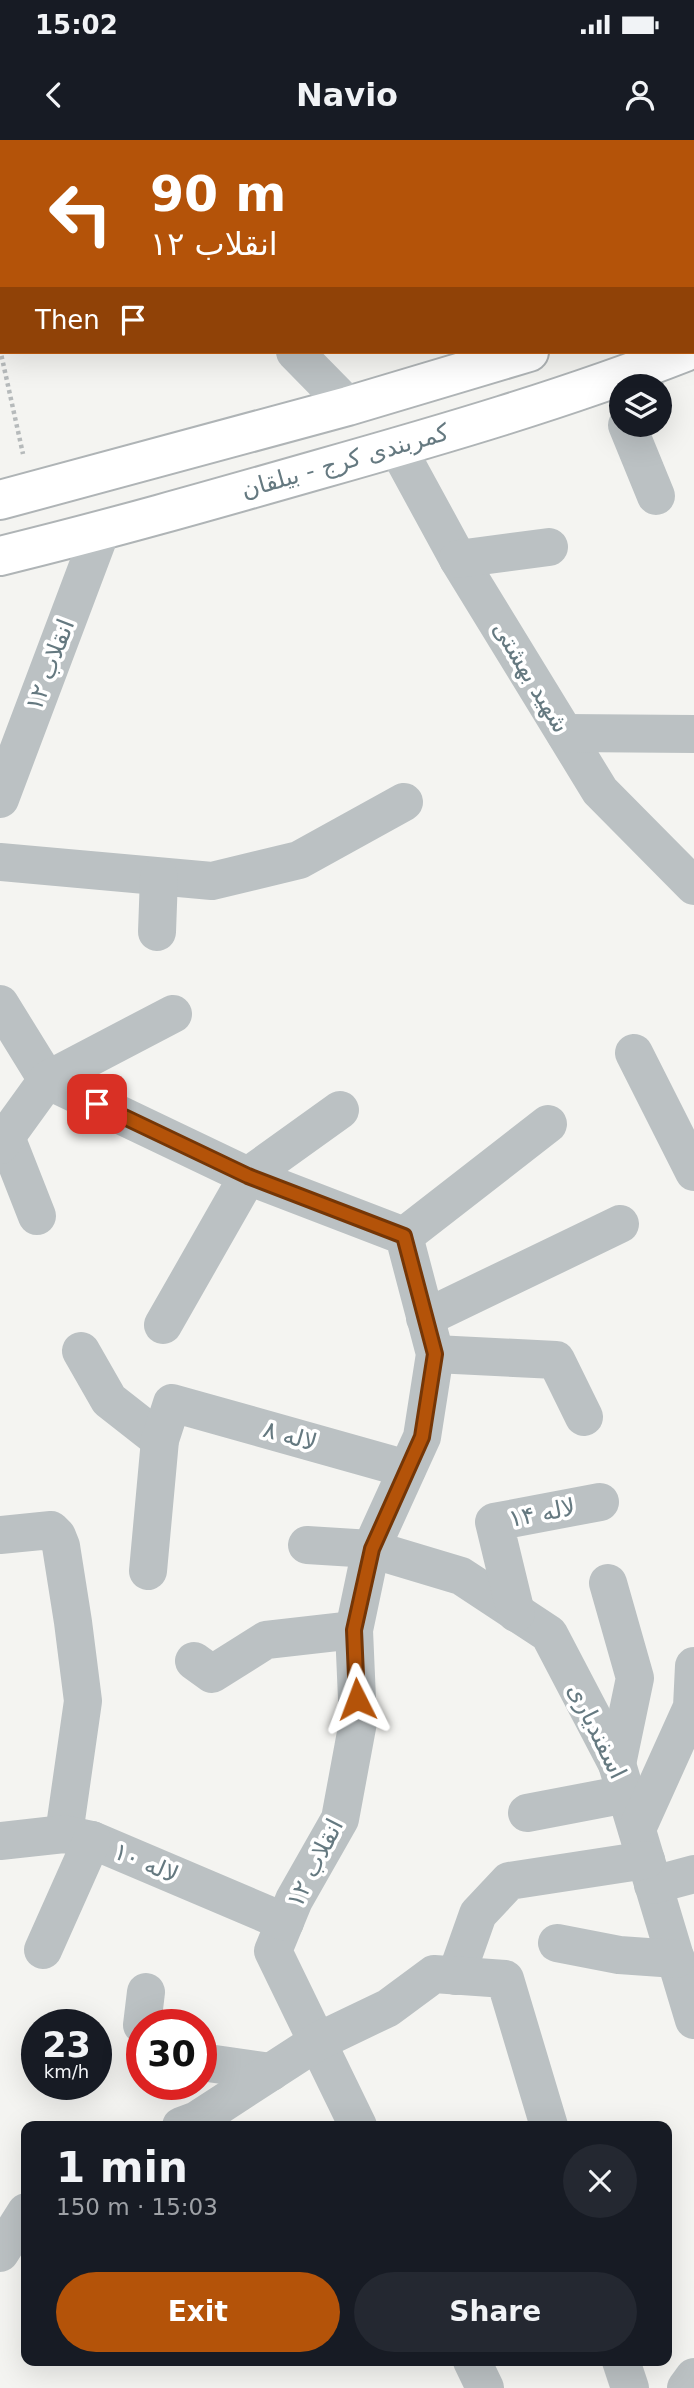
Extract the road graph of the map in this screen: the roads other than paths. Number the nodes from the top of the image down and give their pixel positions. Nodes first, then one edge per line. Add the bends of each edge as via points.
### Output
1 (297, 354) edge
2 (521, 354) edge
3 (685, 354) edge
4 (653, 374) edge
5 (609, 398) edge
6 (348, 406) junction
7 (632, 437) edge
8 (397, 447) junction
9 (16, 496) edge
10 (656, 496) dead end
11 (101, 531) junction
12 (549, 547) dead end
13 (0, 555) edge
14 (458, 559) junction
15 (565, 733) junction
16 (694, 734) edge
17 (0, 799) edge
18 (404, 802) dead end
19 (0, 862) edge
20 (159, 877) junction
21 (694, 886) edge
22 (157, 932) dead end
23 (0, 1004) edge
24 (173, 1014) dead end
25 (634, 1053) dead end
26 (47, 1080) junction
27 (340, 1110) dead end
28 (548, 1124) dead end
29 (3, 1141) edge
30 (694, 1172) edge
31 (248, 1176) junction
32 (37, 1216) dead end
33 (620, 1224) dead end
34 (404, 1236) junction
35 (163, 1325) dead end
36 (430, 1336) junction
37 (81, 1352) dead end
38 (584, 1417) dead end
39 (160, 1440) junction
40 (407, 1469) junction
41 (600, 1502) dead end
42 (0, 1535) edge
43 (307, 1545) dead end
44 (372, 1549) junction
45 (148, 1571) dead end
46 (608, 1583) dead end
47 (516, 1613) junction
48 (354, 1630) junction
49 (194, 1661) dead end
50 (694, 1666) edge
51 (527, 1813) dead end
52 (636, 1827) junction
53 (78, 1837) junction
54 (0, 1841) edge
55 (694, 1874) edge
56 (285, 1922) junction
57 (557, 1943) dead end
58 (43, 1950) dead end
59 (676, 1959) junction
60 (456, 1976) junction
61 (693, 2016) edge
62 (317, 2042) junction
63 (217, 2064) edge
64 (271, 2072) junction
65 (194, 2121) edge
66 (356, 2121) edge
67 (548, 2121) edge
68 (21, 2220) edge
69 (0, 2253) edge
70 (474, 2366) edge
71 (623, 2366) edge
72 (694, 2377) edge
73 (485, 2388) edge
74 (630, 2388) edge
75 (686, 2388) edge

1 - 6 street
2 - 6 highway
3 - 4 highway, کمربندی کرج - بیلقان
5 - 8 highway, کمربندی کرج - بیلقان
6 - 9 highway
7 - 10 street
8 - 11 highway, کمربندی کرج - بیلقان
8 - 14 street, شهید بهشتی
11 - 13 highway, کمربندی کرج - بیلقان
11 - 17 street, انقلاب ۱۲
12 - 14 street
14 - 15 street, شهید بهشتی
15 - 16 street
15 - 21 street, شهید بهشتی via 600,791
18 - 20 street via 299,860 212,881
19 - 20 street
20 - 22 street
23 - 26 street
24 - 26 street
25 - 30 street
26 - 29 street
26 - 31 street
27 - 31 street
28 - 34 street
29 - 32 street
31 - 34 street
31 - 35 street
33 - 36 street
34 - 36 street, انقلاب ۱۲
36 - 38 street via 556,1360
36 - 40 street, انقلاب ۱۲ via 422,1437
37 - 39 street via 109,1400
39 - 40 street, لاله ۸ via 172,1403
39 - 45 street
40 - 44 street, انقلاب ۱۲
41 - 47 street, لاله ۱۴ via 494,1522
42 - 53 street via 51,1530 61,1546 83,1701
43 - 44 street, اسفندیاری
44 - 47 street, اسفندیاری via 461,1576
44 - 48 street, انقلاب ۱۲
46 - 52 street via 635,1678
47 - 52 street, اسفندیاری via 549,1634
48 - 49 street via 266,1640 212,1674
48 - 56 street, انقلاب ۱۲ via 358,1722 340,1819
50 - 52 street via 692,1707
51 - 52 street
52 - 55 street
52 - 59 street, اسفندیاری
52 - 60 street via 509,1881 478,1914
53 - 54 street, لاله ۱۰
53 - 56 street, لاله ۱۰
53 - 58 street
56 - 62 street, انقلاب ۱۲ via 273,1951
57 - 59 street via 619,1955
59 - 61 street, اسفندیاری
60 - 62 street via 434,1974 388,2008
60 - 67 street via 505,1979
62 - 64 street
62 - 66 street, انقلاب ۱۲
63 - 64 street
64 - 65 street
68 - 69 street
70 - 73 street
71 - 74 street
72 - 75 street

